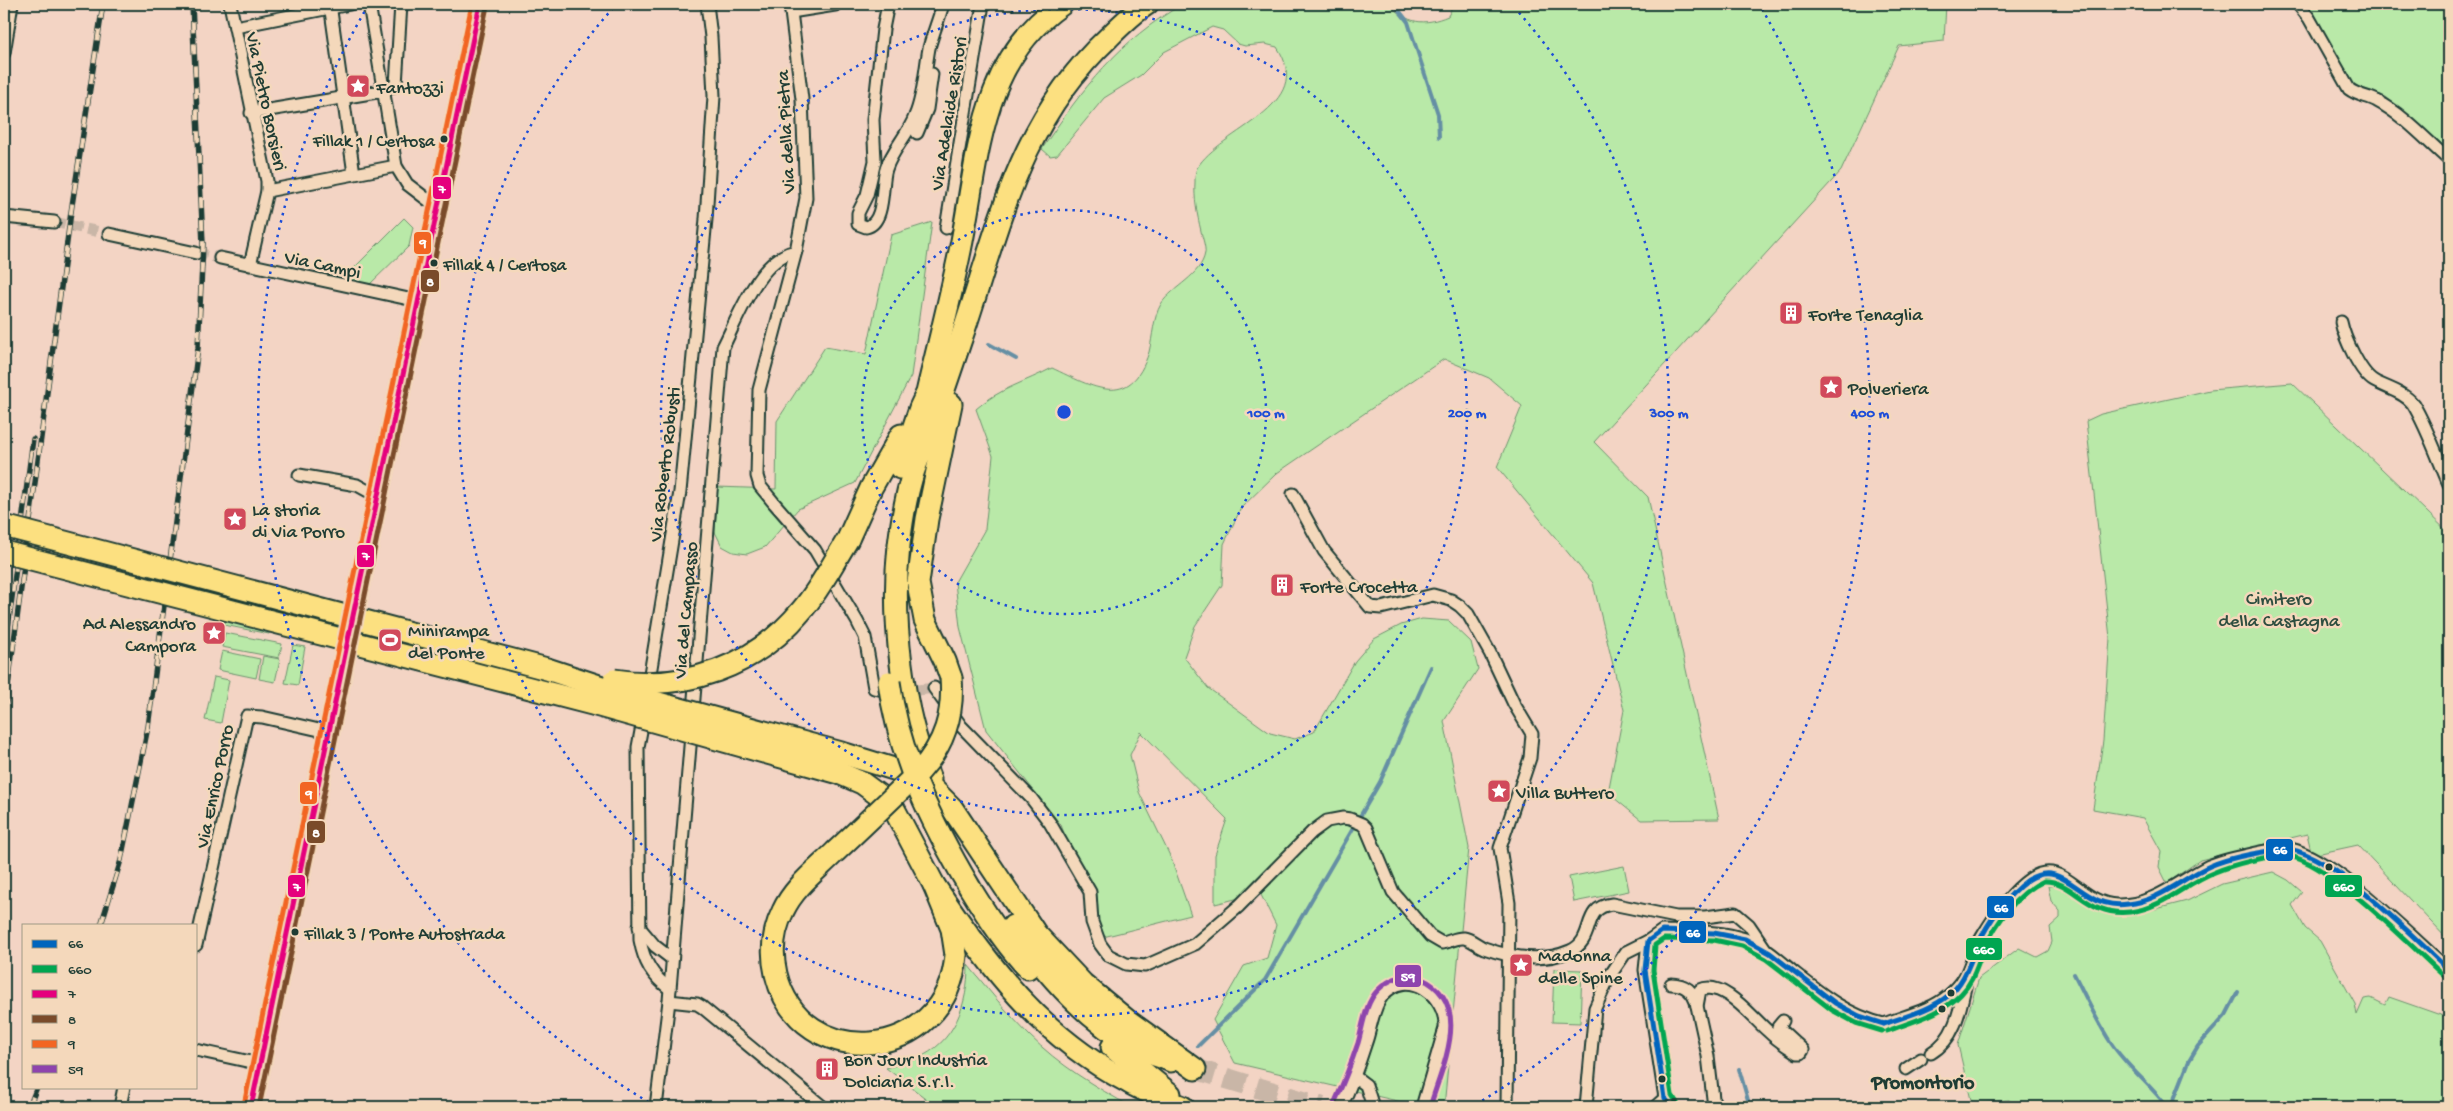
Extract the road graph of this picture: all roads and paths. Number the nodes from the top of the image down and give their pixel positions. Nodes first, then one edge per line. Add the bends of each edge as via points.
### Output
1 (12, 4) edge
2 (230, 4) edge
3 (350, 4) edge
4 (369, 4) edge
5 (401, 4) edge
6 (480, 4) edge
7 (707, 4) edge
8 (888, 4) edge
9 (983, 4) edge
10 (1062, 4) edge
11 (1147, 4) edge
12 (2298, 4) edge
13 (835, 5) edge
14 (330, 6) edge
15 (790, 8) edge
16 (941, 10) edge
17 (235, 26) junction
18 (4, 53) edge
19 (383, 91) junction
20 (343, 96) junction
21 (251, 114) junction
22 (917, 133) dead end
23 (2449, 160) edge
24 (396, 166) junction
25 (354, 174) junction
26 (267, 191) junction
27 (438, 207) junction
28 (4, 217) edge
29 (54, 222) tunnel mouth
30 (946, 228) dead end
31 (109, 234) tunnel mouth
32 (796, 251) junction
33 (196, 253) tunnel mouth
34 (220, 258) tunnel mouth
35 (250, 265) junction
36 (418, 301) junction
37 (971, 311) junction
38 (2341, 322) dead end
39 (920, 408) junction
40 (299, 475) dead end
41 (2449, 484) edge
42 (1294, 494) dead end
43 (377, 496) junction
44 (4, 526) edge
45 (4, 552) edge
46 (547, 669) junction
47 (942, 683) junction
48 (894, 687) junction
49 (328, 732) junction
50 (842, 764) junction
51 (934, 885) junction
52 (640, 927) junction
53 (198, 936) edge
54 (1648, 941) junction
55 (1766, 950) junction
56 (1508, 956) junction
57 (672, 959) junction
58 (2449, 970) edge
59 (1968, 975) junction
60 (1670, 984) dead end
61 (670, 995) junction
62 (1697, 1006) junction
63 (1783, 1021) dead end
64 (198, 1050) edge
65 (260, 1064) junction
66 (1906, 1069) dead end
67 (1354, 1076) junction
68 (124, 1088) edge
69 (1668, 1102) edge
70 (120, 1107) edge
71 (251, 1107) edge
72 (656, 1107) edge
73 (823, 1107) edge
74 (1184, 1107) edge
75 (1341, 1107) edge
76 (1373, 1107) edge
77 (1422, 1107) edge
78 (1507, 1107) edge
79 (1586, 1107) edge
80 (1655, 1107) edge
81 (1714, 1107) edge

1 - 18 street
2 - 17 street, Via Pietro Borsieri
3 - 14 street
4 - 19 street
5 - 19 street via 396,85
6 - 27 main road
7 - 52 street, Via Roberto Robusti via 714,96 706,219 680,492 638,747
8 - 16 street, Via Adelaide Ristori via 873,120 875,161 868,195 857,217 858,224 866,227 872,225 878,214 888,161 910,130 917,112
9 - 30 street, Via Adelaide Ristori
10 - 39 highway via 1032,29 1012,53 989,103 980,134 952,285 927,393
11 - 37 highway via 1096,49 1062,88 1030,142 1000,216
12 - 23 street via 2310,18 2349,89 2388,108
13 - 15 street, Via della Pietra
14 - 17 street
14 - 20 street
15 - 32 street, Via della Pietra via 802,99 806,198
16 - 22 street, Via Adelaide Ristori via 926,109
17 - 21 street, Via Pietro Borsieri
19 - 20 street
19 - 24 street
20 - 21 street
20 - 25 street
21 - 26 street, Via Pietro Borsieri
24 - 25 street
24 - 27 street via 407,184
25 - 26 street
26 - 35 street, Via Pietro Borsieri
27 - 36 main road
28 - 29 street
31 - 33 street
32 - 48 street, Via della Pietra via 759,390 757,476 760,486 815,550 857,621 865,637 874,688
32 - 57 street, Via del Campasso via 783,255 756,281 723,347
34 - 35 street, Via Campi
35 - 36 street, Via Campi
36 - 43 main road
37 - 47 highway via 927,519 918,583 925,620 945,661
37 - 50 highway via 913,472 899,547 898,615 902,668 914,727 930,779 942,806 991,893 1026,945 1090,1015 1136,1048 1195,1069 1083,984 1036,934 952,808 930,786 897,770
38 - 41 street via 2351,351 2371,380 2412,403
39 - 46 highway, bridge via 901,435 871,488 848,539 812,596 791,622 764,646 727,668 685,680 646,684
39 - 48 highway via 900,469 886,542 884,637
40 - 43 street via 357,485
42 - 56 street via 1324,551 1370,607 1381,608 1433,594 1451,600 1468,614 1532,734 1530,758 1500,848 1509,904
43 - 49 main road
44 - 46 highway, bridge
45 - 50 highway, bridge via 592,704
46 - 50 highway, bridge
47 - 51 highway, bridge via 950,716 936,752 795,892 778,922 773,956 782,990 804,1019 835,1038 871,1043 900,1036 926,1020 948,991 956,955 952,929
47 - 56 street via 960,726 1031,798 1050,823 1090,892 1092,922 1100,944 1116,960 1145,966 1196,944 1239,906 1312,832 1327,822 1343,818 1366,828 1393,892 1434,939 1442,943 1463,938
48 - 74 highway, bridge via 899,731 910,768 947,849 1014,953 1084,1025 1136,1064
49 - 53 street, Via Enrico Porro via 247,716
49 - 65 main road
50 - 51 highway via 892,805
51 - 74 highway via 1010,990 1042,1021 1075,1048 1127,1082
52 - 57 street via 655,946
52 - 61 street, Via Roberto Robusti via 640,940 648,966
54 - 55 street via 1662,931 1723,934
54 - 69 street via 1644,970
54 - 79 street via 1626,952 1609,977 1595,1008
55 - 56 street via 1760,938 1740,916 1730,912 1704,917 1676,917 1603,905 1595,911 1585,939 1577,947 1550,956
55 - 59 street via 1826,999 1848,1012 1884,1024 1948,997
56 - 78 street
57 - 61 street, Via del Campasso
58 - 59 street via 2331,868 2289,849 2212,864 2153,898 2127,904 2097,902 2058,874 2038,874 2015,892 1981,937
59 - 66 street via 1951,1033
60 - 62 street via 1682,984 1696,999
61 - 72 street, Via del Campasso
61 - 73 street via 697,1004
62 - 63 street via 1700,990 1715,988 1744,1007 1767,1031 1796,1053 1801,1053 1803,1050 1778,1027
62 - 81 street via 1708,1056
64 - 65 street
65 - 71 main road
67 - 75 street
67 - 76 street via 1366,1085
67 - 77 street via 1383,995 1402,984 1419,986 1438,1000 1445,1023
68 - 70 street
69 - 80 street

